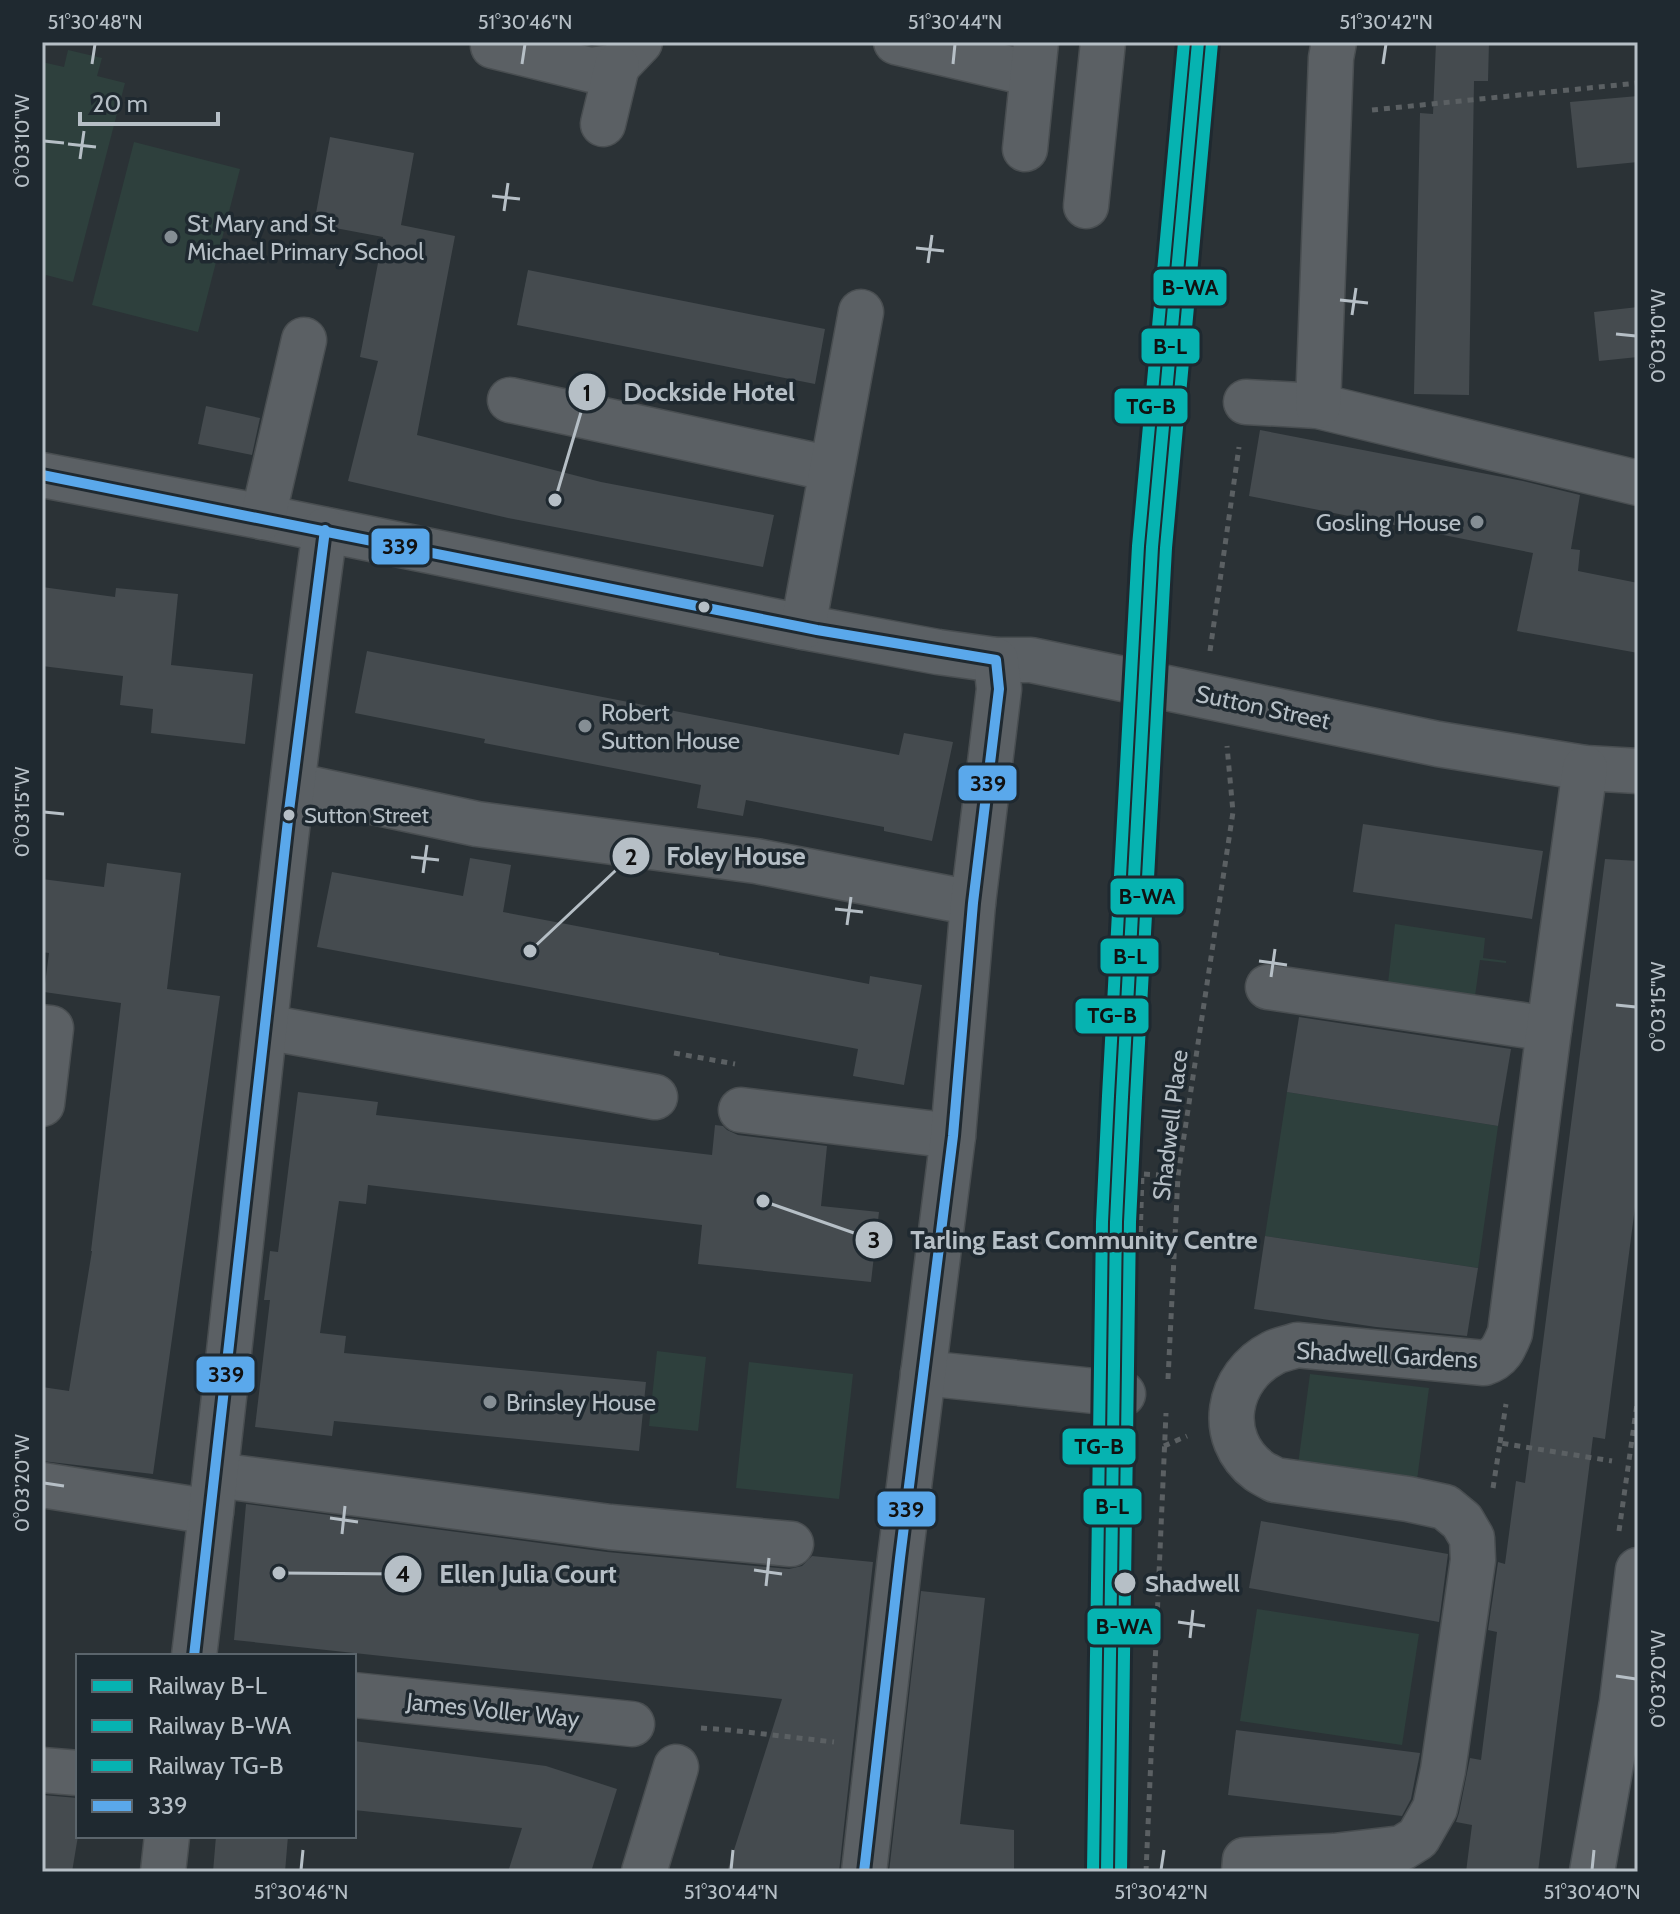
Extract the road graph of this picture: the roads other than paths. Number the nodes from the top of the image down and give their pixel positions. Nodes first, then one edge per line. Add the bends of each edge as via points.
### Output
1 (896, 42) edge
2 (1103, 42) edge
3 (1334, 42) edge
4 (493, 46) dead end
5 (628, 54) edge
6 (1034, 58) edge
7 (603, 124) dead end
8 (1025, 149) dead end
9 (1086, 206) dead end
10 (861, 312) dead end
11 (304, 340) dead end
12 (510, 400) dead end
13 (1246, 402) road end
14 (1318, 406) junction
15 (832, 469) junction
16 (42, 475) edge
17 (1638, 483) edge
18 (263, 517) junction
19 (325, 530) junction
20 (803, 627) junction
21 (996, 660) junction
22 (1585, 768) junction
23 (1638, 771) edge
24 (293, 785) junction
25 (973, 903) junction
26 (1268, 987) dead end
27 (42, 1027) edge
28 (265, 1027) junction
29 (1549, 1029) junction
30 (655, 1097) dead end
31 (42, 1104) edge
32 (741, 1110) dead end
33 (953, 1136) junction
34 (923, 1373) junction
35 (1123, 1394) dead end
36 (42, 1485) edge
37 (214, 1493) junction
38 (791, 1544) dead end
39 (1638, 1570) edge
40 (194, 1654) edge
41 (356, 1695) edge
42 (632, 1724) road end
43 (1625, 1754) edge
44 (676, 1767) dead end
45 (42, 1770) edge
46 (76, 1773) edge
47 (167, 1838) edge
48 (1333, 1864) edge
49 (163, 1872) edge
50 (644, 1872) edge
51 (864, 1872) edge
52 (1244, 1872) edge
53 (1592, 1872) edge

1 - 6 street
2 - 9 street
3 - 14 street
4 - 5 street via 591,70
5 - 7 street
6 - 8 street
10 - 15 street
11 - 18 street
12 - 15 street
13 - 14 street
14 - 17 street
15 - 20 street
16 - 18 street, Sutton Street
18 - 19 street, Sutton Street
19 - 20 street, Sutton Street
19 - 24 street
20 - 21 street, Sutton Street
21 - 22 street, Sutton Street via 1031,660 1438,744
21 - 25 street via 999,689
22 - 23 street, Sutton Street
22 - 29 street, Shadwell Gardens
24 - 25 street via 477,824 756,861
24 - 28 street
25 - 33 street
26 - 29 street
27 - 31 street via 51,1028
28 - 30 street
28 - 37 street
29 - 48 street, Shadwell Gardens via 1510,1333 1503,1350 1484,1363 1297,1345 1255,1365 1233,1397 1234,1435 1258,1471 1275,1480 1445,1507 1472,1538 1435,1808 1418,1838 1402,1848
32 - 33 street
33 - 34 street
34 - 35 street
34 - 51 street
36 - 37 street
37 - 38 street
37 - 40 street
39 - 43 main road via 1622,1702
41 - 42 street, James Voller Way
43 - 53 main road
44 - 50 street
45 - 46 street
47 - 49 street
48 - 52 street via 1245,1860

